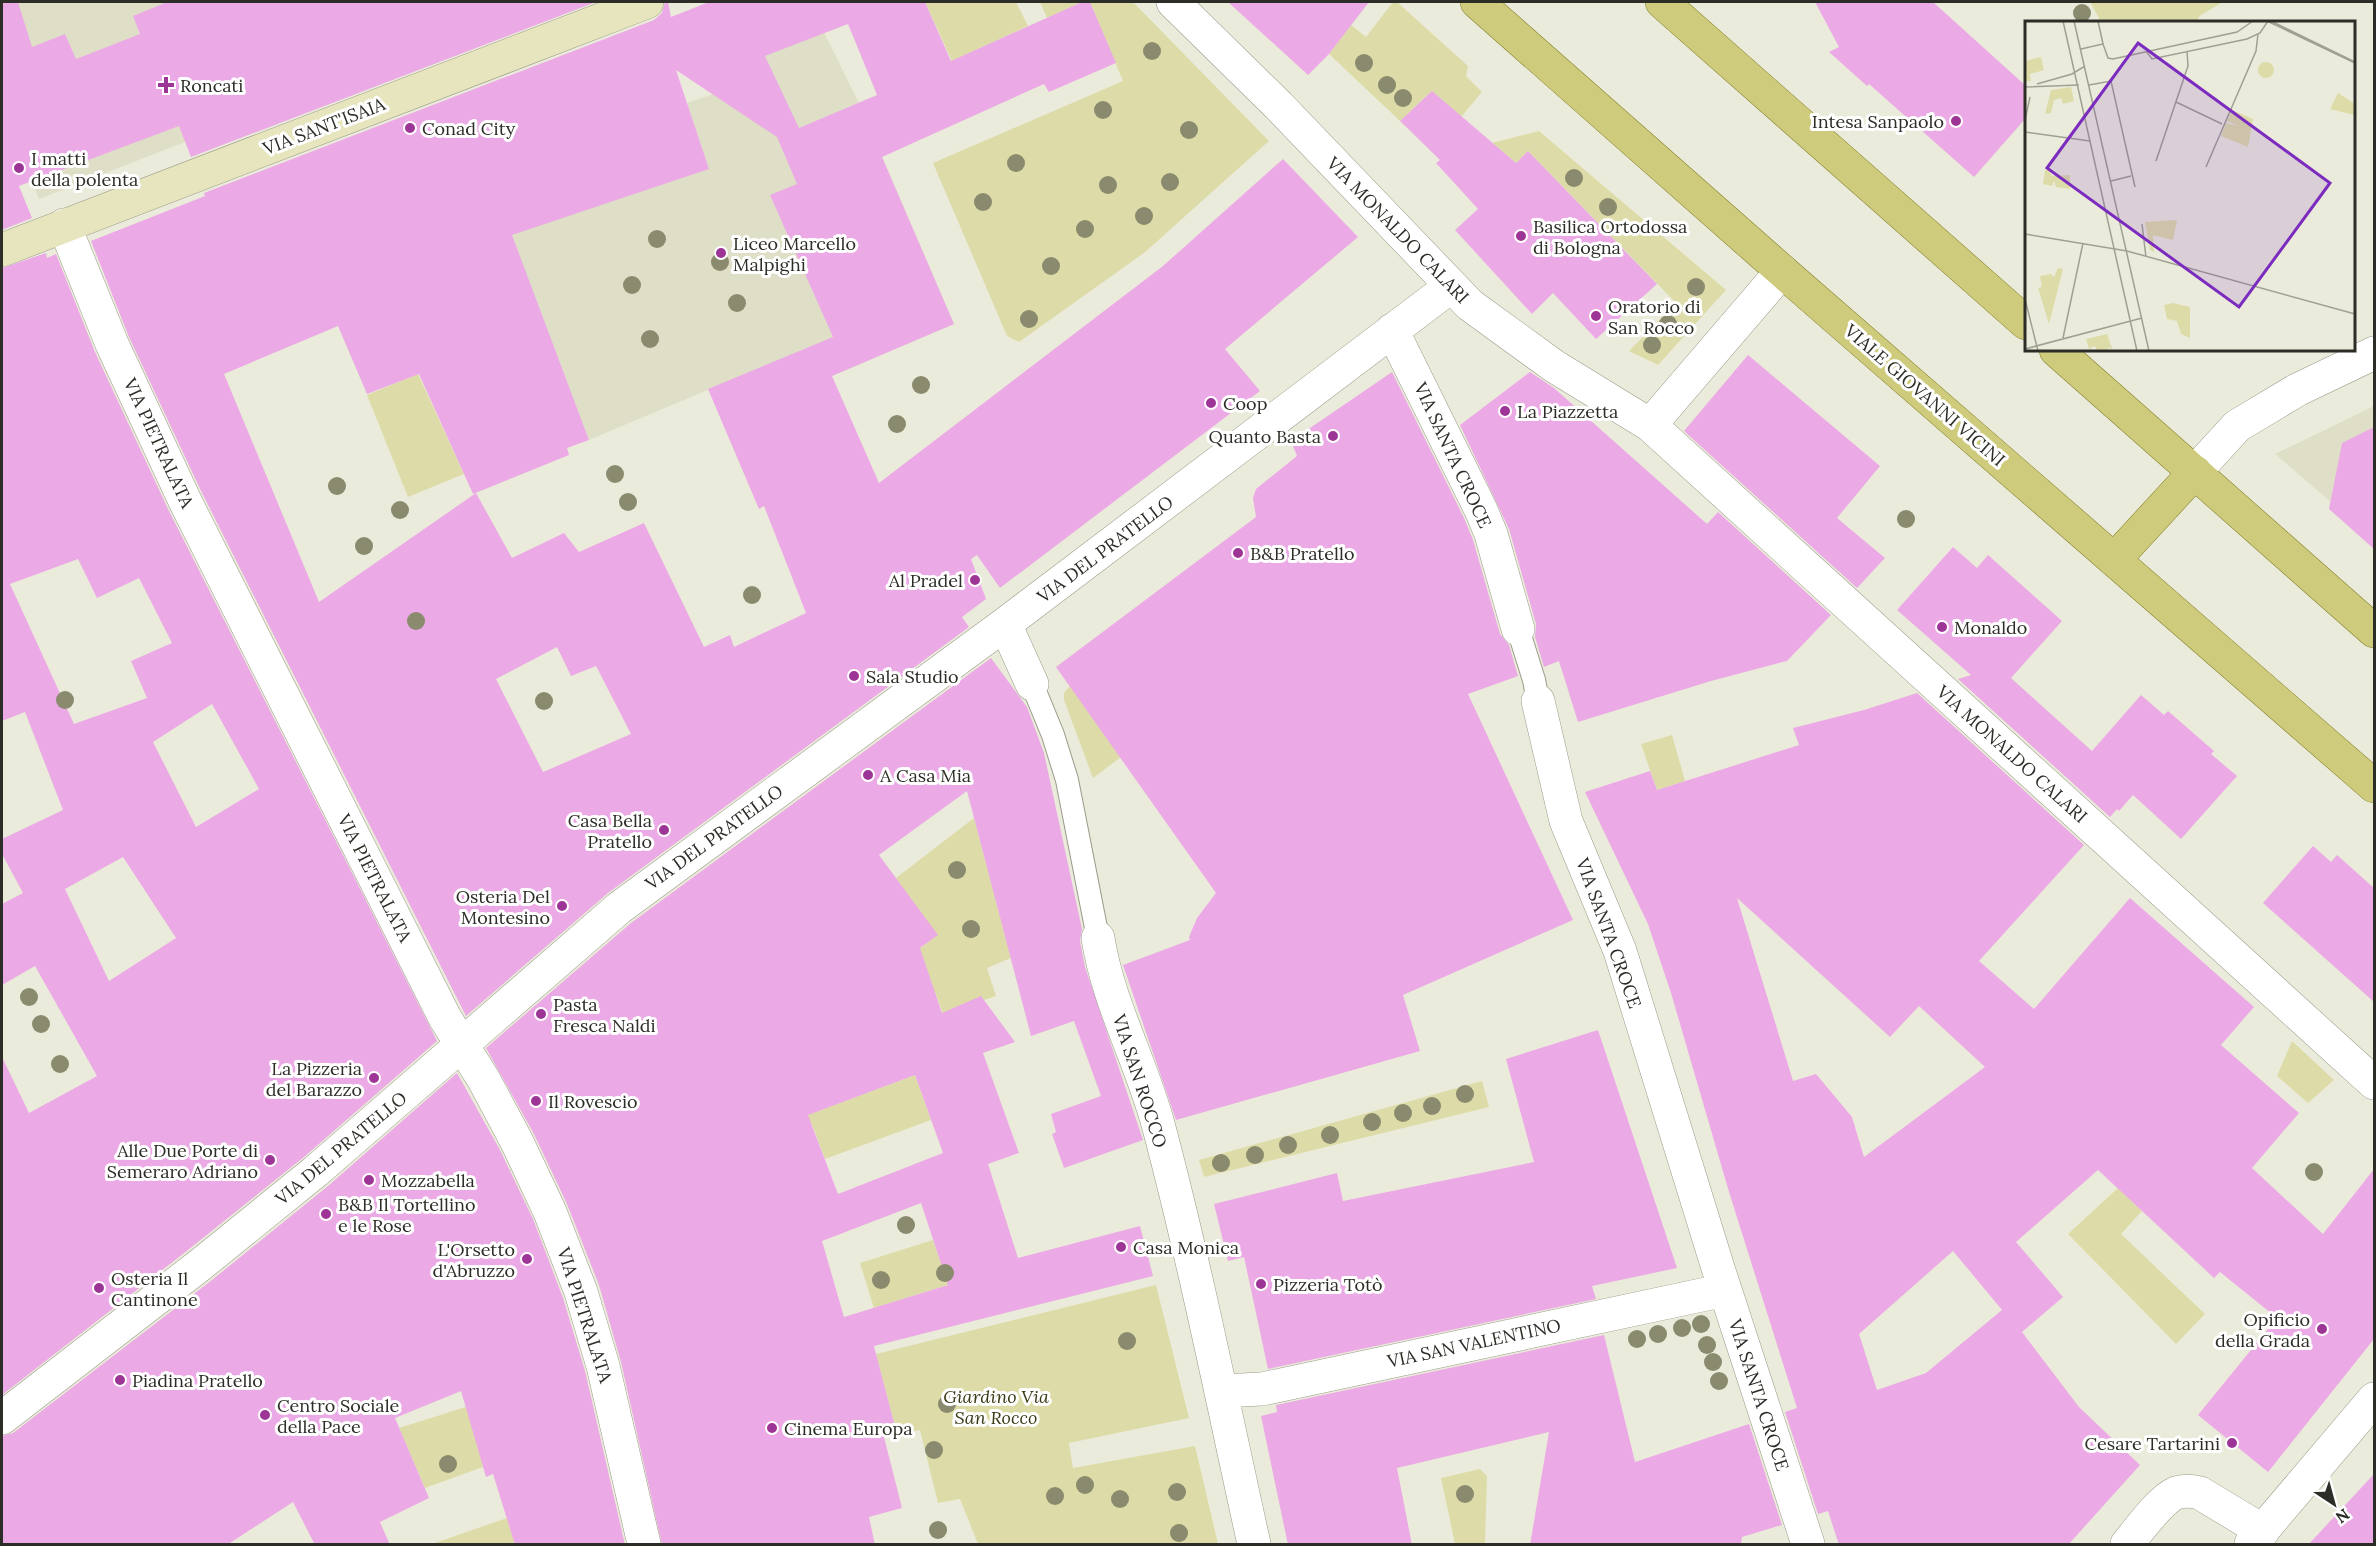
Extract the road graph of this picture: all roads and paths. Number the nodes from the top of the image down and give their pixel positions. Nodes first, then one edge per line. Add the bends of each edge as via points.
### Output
1 (647, 2) edge
2 (1173, 2) edge
3 (1478, 2) edge
4 (1662, 2) edge
5 (64, 225) junction
6 (2, 250) edge
7 (1782, 271) junction
8 (1450, 287) junction
9 (2025, 322) edge
10 (1392, 330) junction
11 (2057, 351) edge
12 (2374, 353) edge
13 (1650, 425) junction
14 (2195, 472) junction
15 (2114, 560) junction
16 (1005, 624) junction
17 (1518, 629) joint
18 (2374, 631) edge
19 (1032, 684) joint
20 (1538, 701) joint
21 (2374, 786) edge
22 (1098, 938) joint
23 (462, 1045) junction
24 (2374, 1083) edge
25 (1725, 1290) junction
26 (1221, 1391) junction
27 (2374, 1399) edge
28 (2, 1418) edge
29 (2257, 1538) edge
30 (644, 1545) edge
31 (1254, 1545) edge
32 (1808, 1545) edge
33 (2127, 1545) edge

1 - 5 street, VIA SANT'ISAIA
2 - 8 street, VIA MONALDO CALARI via 1279,106
3 - 7 main road, VIALE GIOVANNI VICINI
4 - 9 main road
5 - 6 street, VIA SANT'ISAIA
5 - 23 street, VIA PIETRALATA via 112,344 185,501
7 - 13 street
7 - 15 main road, VIALE GIOVANNI VICINI
8 - 10 street, VIA DEL PRATELLO
8 - 13 street, VIA MONALDO CALARI via 1479,314 1554,366
10 - 16 street, VIA DEL PRATELLO
10 - 17 street, VIA SANTA CROCE via 1481,510
11 - 14 main road
12 - 14 street via 2297,390 2237,426
13 - 24 street, VIA MONALDO CALARI
14 - 15 main road
14 - 18 main road
15 - 21 main road, VIALE GIOVANNI VICINI
16 - 19 street, VIA SAN ROCCO
16 - 23 street, VIA DEL PRATELLO via 628,901
17 - 20 lane, VIA SANTA CROCE
19 - 22 lane, VIA SAN ROCCO via 1067,780
20 - 25 street, VIA SANTA CROCE via 1566,821 1620,951
22 - 26 street, VIA SAN ROCCO via 1113,999 1154,1112
23 - 28 street, VIA DEL PRATELLO via 316,1171
23 - 30 street, VIA PIETRALATA via 540,1190 581,1292 603,1366
25 - 26 street, VIA SAN VALENTINO via 1262,1389
25 - 32 street, VIA SANTA CROCE
26 - 31 street, VIA SAN ROCCO
27 - 29 street
29 - 33 street via 2200,1493 2190,1491 2177,1492 2166,1501

